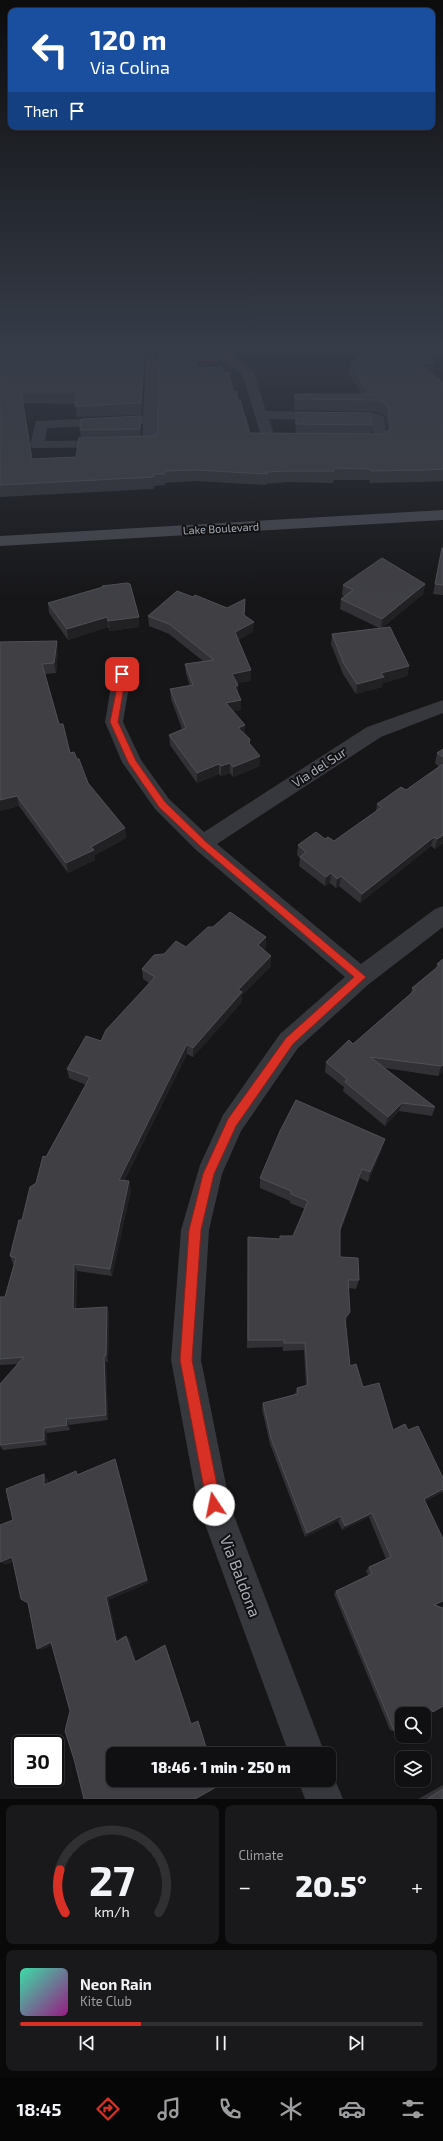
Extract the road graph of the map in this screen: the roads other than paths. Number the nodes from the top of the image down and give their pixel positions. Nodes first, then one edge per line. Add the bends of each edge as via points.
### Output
1 (40, 431) edge
2 (150, 431) edge
3 (266, 431) edge
4 (379, 431) edge
5 (306, 439) edge
6 (344, 440) edge
7 (443, 515) edge
8 (0, 541) edge
9 (122, 674) dead end
10 (443, 706) edge
11 (202, 843) junction
12 (443, 915) edge
13 (361, 977) junction
14 (304, 1747) edge
15 (320, 1787) edge
16 (324, 1799) edge

1 - 2 street via 37,445 149,444
3 - 5 street via 268,439
4 - 6 street via 381,440
7 - 8 street, Lake Boulevard
9 - 11 street via 114,722 132,762 162,804
10 - 11 street, Via del Sur via 374,732
11 - 13 street
12 - 13 street, Via Baldona
13 - 14 street, Via Baldona via 289,1041 232,1123 209,1174 195,1230 186,1360 214,1505
15 - 16 street

